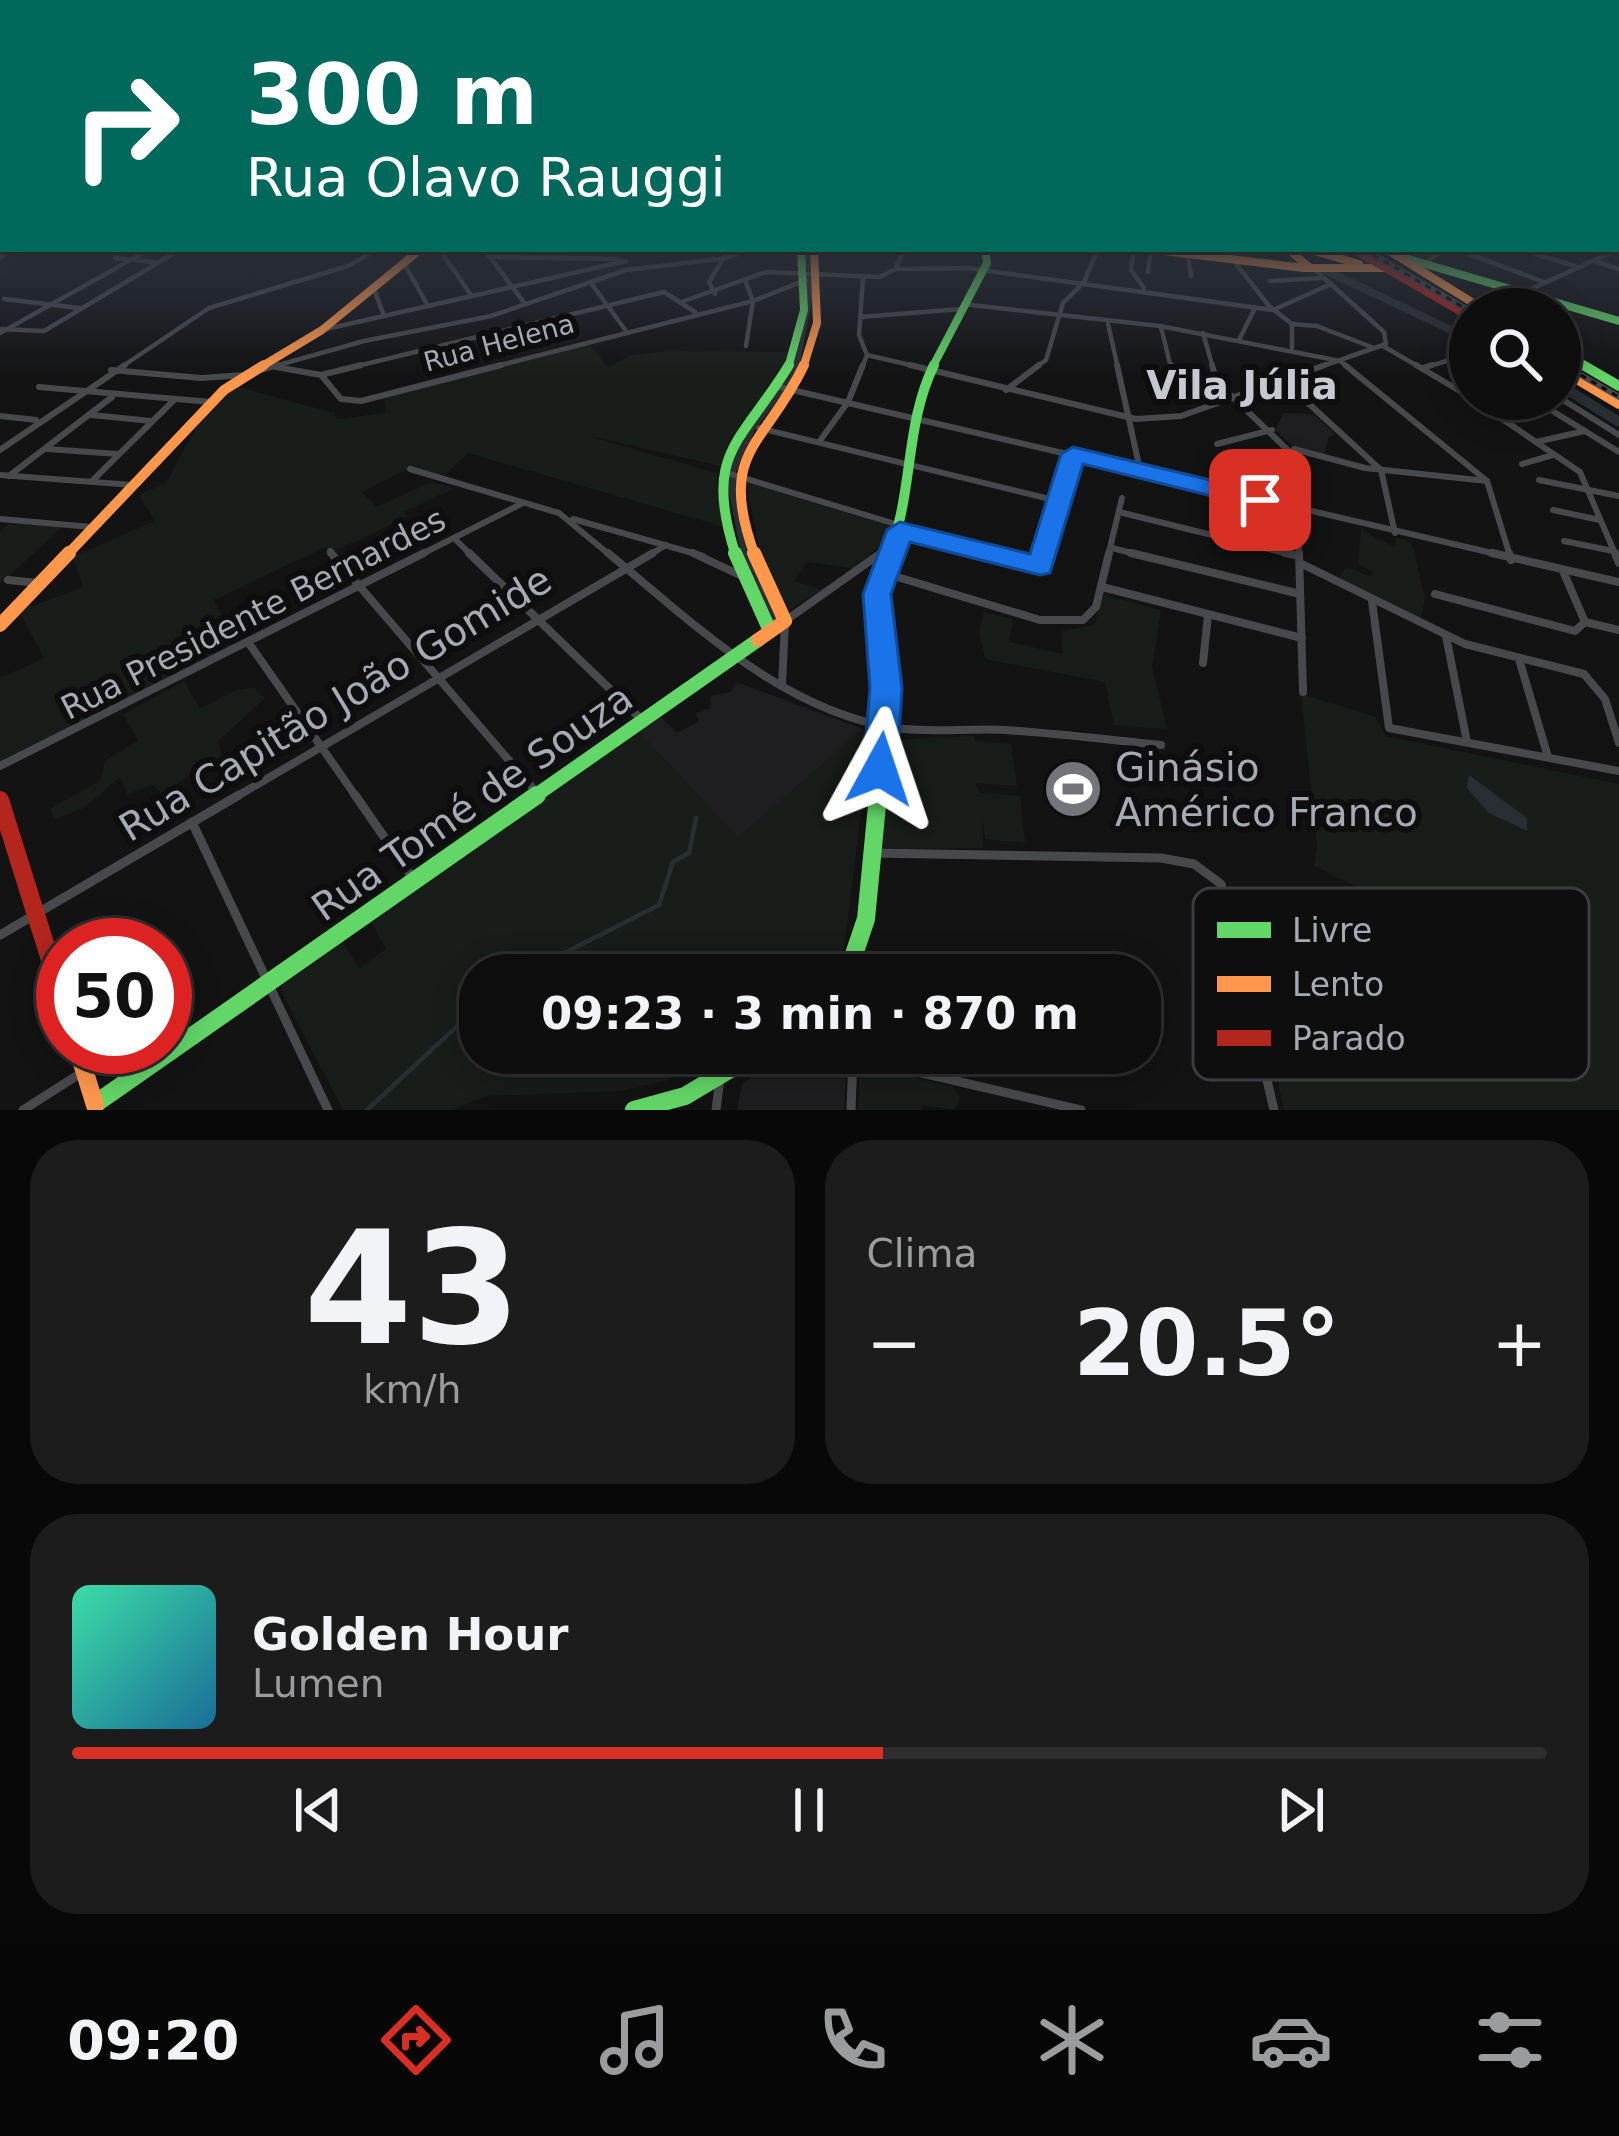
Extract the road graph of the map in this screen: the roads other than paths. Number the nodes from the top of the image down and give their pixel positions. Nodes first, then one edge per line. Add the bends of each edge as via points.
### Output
1 (107, 274) edge
2 (140, 274) edge
3 (321, 274) edge
4 (391, 274) edge
5 (411, 274) edge
6 (456, 274) edge
7 (503, 274) edge
8 (565, 274) edge
9 (616, 274) edge
10 (715, 274) edge
11 (761, 274) edge
12 (775, 274) edge
13 (805, 274) edge
14 (808, 274) edge
15 (878, 274) edge
16 (982, 274) edge
17 (1016, 274) edge
18 (1087, 274) edge
19 (1134, 274) edge
20 (1244, 274) edge
21 (1305, 274) edge
22 (1319, 274) edge
23 (1329, 274) edge
24 (1396, 274) edge
25 (1458, 274) edge
26 (1524, 274) edge
27 (1561, 274) edge
28 (1323, 277) junction
29 (863, 278) junction
30 (745, 280) junction
31 (806, 280) junction
32 (1270, 281) dead end
33 (1544, 281) junction
34 (1084, 282) junction
35 (591, 283) junction
36 (512, 286) junction
37 (1144, 288) junction
38 (1507, 288) edge
39 (1532, 288) edge
40 (374, 289) junction
41 (716, 294) junction
42 (471, 295) junction
43 (4, 299) dead end
44 (684, 301) junction
45 (753, 301) junction
46 (53, 304) junction
47 (1449, 304) edge
48 (428, 305) junction
49 (525, 305) junction
50 (608, 305) junction
51 (962, 306) junction
52 (1255, 308) junction
53 (82, 309) junction
54 (1273, 310) junction
55 (1581, 310) edge
56 (697, 314) junction
57 (384, 316) junction
58 (860, 317) junction
59 (1058, 318) junction
60 (1619, 321) edge
61 (1108, 324) junction
62 (1292, 324) junction
63 (1160, 326) junction
64 (8, 329) junction
65 (0, 331) edge
66 (322, 331) junction
67 (626, 331) junction
68 (1203, 334) junction
69 (1239, 340) junction
70 (746, 346) dead end
71 (1379, 348) junction
72 (1292, 349) junction
73 (867, 355) junction
74 (1340, 361) junction
75 (1449, 361) edge
76 (1581, 363) edge
77 (273, 367) junction
78 (1423, 368) junction
79 (111, 370) junction
80 (930, 373) junction
81 (247, 375) junction
82 (321, 375) junction
83 (1282, 380) junction
84 (1581, 381) edge
85 (1616, 381) edge
86 (1449, 384) edge
87 (775, 386) junction
88 (39, 387) dead end
89 (790, 388) junction
90 (1006, 389) junction
91 (80, 391) junction
92 (115, 394) junction
93 (1231, 398) junction
94 (175, 399) junction
95 (1178, 399) dead end
96 (212, 402) junction
97 (848, 402) junction
98 (1619, 404) edge
99 (1581, 411) edge
100 (88, 415) junction
101 (0, 416) edge
102 (1126, 416) junction
103 (915, 418) junction
104 (40, 420) junction
105 (1504, 420) edge
106 (1568, 420) edge
107 (152, 421) junction
108 (760, 428) junction
109 (1272, 430) junction
110 (1585, 430) junction
111 (1619, 435) edge
112 (819, 442) junction
113 (1536, 442) junction
114 (1217, 444) dead end
115 (1291, 448) junction
116 (44, 449) junction
117 (0, 450) edge
118 (1619, 452) edge
119 (118, 454) junction
120 (1073, 454) junction
121 (1556, 454) junction
122 (908, 462) junction
123 (1522, 464) dead end
124 (410, 470) dead end
125 (1140, 470) junction
126 (1381, 470) junction
127 (723, 472) junction
128 (5, 475) edge
129 (741, 475) junction
130 (1539, 480) dead end
131 (1486, 481) junction
132 (91, 482) junction
133 (133, 485) junction
134 (1588, 490) junction
135 (1619, 496) edge
136 (1122, 498) dead end
137 (526, 502) junction
138 (1062, 502) junction
139 (1300, 510) junction
140 (1553, 510) dead end
141 (1119, 512) junction
142 (0, 519) edge
143 (569, 519) junction
144 (1600, 520) junction
145 (93, 527) junction
146 (1395, 532) junction
147 (1607, 534) junction
148 (1619, 537) edge
149 (455, 539) junction
150 (894, 540) junction
151 (1564, 541) dead end
152 (666, 545) junction
153 (1111, 548) junction
154 (330, 551) dead end
155 (1614, 551) junction
156 (737, 553) junction
157 (1299, 559) junction
158 (1511, 560) junction
159 (717, 561) junction
160 (1619, 563) edge
161 (628, 567) junction
162 (881, 572) junction
163 (1563, 572) junction
164 (742, 576) junction
165 (8, 580) dead end
166 (1619, 582) edge
167 (38, 583) junction
168 (1101, 586) junction
169 (360, 587) junction
170 (1300, 594) junction
171 (1435, 594) dead end
172 (1372, 599) junction
173 (1208, 615) junction
174 (537, 618) junction
175 (785, 621) junction
176 (1585, 622) junction
177 (0, 625) edge
178 (1619, 630) edge
179 (770, 631) junction
180 (1446, 635) junction
181 (1302, 638) junction
182 (248, 642) junction
183 (733, 656) junction
184 (1519, 659) junction
185 (1203, 663) dead end
186 (436, 678) junction
187 (782, 686) junction
188 (1303, 692) dead end
189 (642, 720) junction
190 (884, 726) junction
191 (1466, 742) junction
192 (1619, 743) edge
193 (322, 745) junction
194 (1161, 746) dead end
195 (1548, 757) junction
196 (0, 766) edge
197 (1619, 771) edge
198 (537, 793) junction
199 (0, 800) edge
200 (192, 822) junction
201 (873, 853) junction
202 (414, 880) junction
203 (1220, 888) edge
204 (37, 914) junction
205 (38, 918) edge
206 (0, 935) edge
207 (856, 954) edge
208 (266, 982) junction
209 (79, 1074) edge
210 (85, 1074) edge
211 (726, 1074) edge
212 (853, 1074) edge
213 (933, 1074) edge
214 (720, 1078) junction
215 (1267, 1080) edge
216 (96, 1107) edge
217 (23, 1110) edge
218 (328, 1110) edge
219 (634, 1110) edge
220 (716, 1110) edge
221 (851, 1110) edge
222 (1082, 1110) edge
223 (1274, 1110) edge

1 - 46 street
2 - 53 street
3 - 79 street via 217,304
4 - 40 street
5 - 48 street
6 - 42 street
7 - 36 street
8 - 36 street
9 - 35 street
10 - 41 street via 709,282
11 - 30 street
12 - 31 street
13 - 31 street
14 - 31 street
15 - 29 street
16 - 51 street
17 - 34 street
18 - 34 street
19 - 37 street
20 - 54 street
21 - 28 street
22 - 28 street
23 - 28 street
24 - 47 street
25 - 38 street
26 - 33 street
27 - 33 street
28 - 32 street
28 - 54 street
28 - 71 street via 1384,332
29 - 31 street
29 - 58 street
30 - 41 street
30 - 45 street
31 - 45 street, Rua Helena
31 - 87 street via 793,357
31 - 89 street via 809,358
33 - 39 street
34 - 37 street
34 - 59 street
35 - 49 street
35 - 50 street
36 - 42 street
36 - 49 street
37 - 52 street
40 - 57 street
40 - 66 street
41 - 44 street
42 - 48 street
43 - 46 street
44 - 50 street via 667,292
44 - 56 street
45 - 56 street, Rua Helena
45 - 70 street
46 - 53 street
46 - 64 street
48 - 57 street
49 - 77 street
50 - 67 street
50 - 82 street
51 - 58 street
51 - 59 street
51 - 80 street
52 - 54 street
52 - 69 street
53 - 64 street via 36,332
54 - 62 street
55 - 60 street
56 - 67 street, Rua Helena
57 - 66 street
58 - 73 street
59 - 61 street
59 - 90 street via 1046,360
61 - 63 street
61 - 102 street
62 - 71 street
62 - 72 street
63 - 68 street
63 - 95 street
64 - 65 street
66 - 81 street
67 - 82 street, Rua Helena via 361,401 341,399
68 - 69 street
68 - 93 street via 1213,375
69 - 72 street
71 - 74 street
71 - 78 street
72 - 74 street
73 - 80 street
73 - 97 street
74 - 83 street
74 - 131 street
75 - 78 street
76 - 85 street
77 - 81 street
77 - 82 street
78 - 86 street
79 - 81 street
79 - 91 street
80 - 90 street
80 - 103 street
81 - 96 street
83 - 93 street
83 - 126 street
84 - 98 street
87 - 89 street
87 - 127 street via 744,425
88 - 91 street
89 - 97 street
89 - 108 street
90 - 102 street
91 - 92 street
91 - 104 street
92 - 94 street
92 - 100 street
93 - 102 street via 1181,416
93 - 109 street
94 - 96 street
94 - 107 street
96 - 133 street
97 - 103 street
97 - 112 street
99 - 111 street
100 - 107 street
100 - 116 street
101 - 104 street
102 - 125 street
103 - 120 street
103 - 122 street
104 - 117 street
105 - 113 street
106 - 110 street
107 - 119 street
108 - 112 street
108 - 129 street
109 - 114 street
109 - 115 street
110 - 113 street
110 - 118 street
112 - 122 street
113 - 121 street
115 - 126 street
115 - 139 street
116 - 119 street
116 - 128 street
119 - 132 street
120 - 125 street
120 - 138 street
121 - 123 street
121 - 134 street
122 - 138 street
122 - 150 street
124 - 137 street
125 - 139 street
126 - 131 street
126 - 146 street
127 - 129 street
127 - 156 street
128 - 132 street
129 - 150 street
129 - 175 street via 758,562
130 - 134 street
131 - 158 street
132 - 133 street
133 - 145 street
134 - 135 street
134 - 144 street
136 - 141 street
137 - 143 street
137 - 149 street, Rua Presidente Bernardes
138 - 150 street via 1037,566
139 - 146 street
139 - 157 street
140 - 144 street
141 - 153 street
141 - 157 street
142 - 145 street
143 - 152 street
143 - 161 street
144 - 147 street
145 - 167 street
146 - 158 street
147 - 148 street
147 - 155 street
149 - 169 street, Rua Presidente Bernardes
149 - 174 street
150 - 162 street
150 - 175 street, Rua Tomé de Souza
151 - 155 street
152 - 159 street
152 - 161 street, Rua Capitão João Gomide
153 - 168 street
153 - 170 street
154 - 169 street
155 - 160 street
156 - 159 street
156 - 164 street
157 - 170 street
157 - 172 street
158 - 163 street
159 - 164 street
161 - 174 street, Rua Capitão João Gomide
161 - 183 street
162 - 168 street via 1058,623 1092,614
162 - 190 street
163 - 166 street
163 - 176 street
164 - 179 street
165 - 167 street
167 - 177 street
168 - 173 street
169 - 182 street, Rua Presidente Bernardes
169 - 186 street
170 - 181 street
171 - 176 street via 1553,628 1576,631
172 - 180 street
172 - 191 street via 1389,728
173 - 181 street
173 - 185 street
174 - 186 street, Rua Capitão João Gomide
174 - 189 street
175 - 179 street, Rua Tomé de Souza
175 - 187 street
176 - 178 street
179 - 183 street, Rua Tomé de Souza
180 - 184 street
180 - 191 street
181 - 188 street
182 - 193 street
182 - 196 street, Rua Presidente Bernardes
183 - 187 street
183 - 189 street, Rua Tomé de Souza
184 - 192 street via 1594,680
184 - 195 street
186 - 193 street, Rua Capitão João Gomide
186 - 198 street
187 - 190 street
189 - 198 street, Rua Tomé de Souza
190 - 194 street
190 - 201 street
191 - 195 street
193 - 200 street, Rua Capitão João Gomide
193 - 202 street
195 - 197 street
198 - 202 street, Rua Tomé de Souza
199 - 204 street
200 - 204 street, Rua Capitão João Gomide
200 - 208 street
201 - 203 street via 1161,858 1205,869
201 - 207 street
202 - 208 street, Rua Tomé de Souza
204 - 205 street
204 - 206 street, Rua Capitão João Gomide
208 - 216 street, Rua Tomé de Souza
208 - 218 street
209 - 217 street
210 - 216 street
211 - 214 street
212 - 221 street
213 - 222 street
214 - 219 street
214 - 220 street
215 - 223 street

